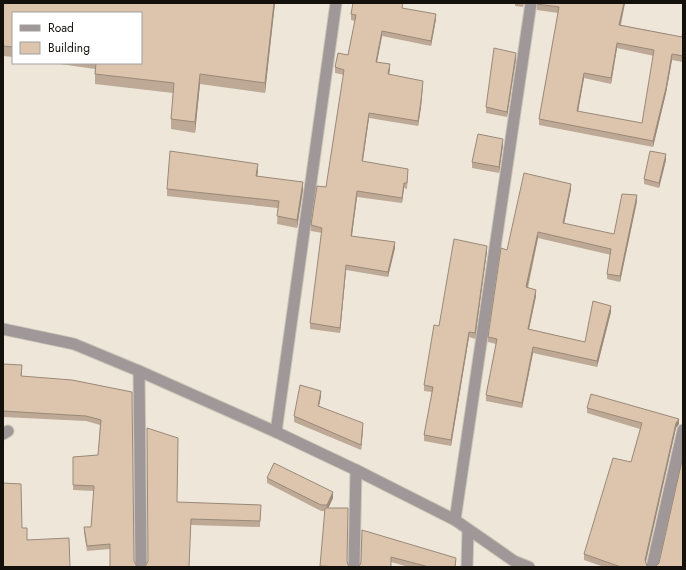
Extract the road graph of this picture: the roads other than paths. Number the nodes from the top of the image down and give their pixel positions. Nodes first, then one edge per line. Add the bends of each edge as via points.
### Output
1 (336, 3) edge
2 (531, 3) edge
3 (3, 329) edge
4 (139, 371) junction
5 (683, 430) edge
6 (276, 432) junction
7 (356, 470) junction
8 (455, 520) junction
9 (468, 530) junction
10 (141, 567) edge
11 (354, 567) edge
12 (467, 567) edge
13 (529, 567) edge
14 (652, 567) edge

1 - 6 street
2 - 8 street
3 - 4 street via 74,344
4 - 6 street
4 - 10 street
5 - 14 street
6 - 7 street
7 - 8 street
7 - 11 street
8 - 9 street
9 - 12 street
9 - 13 street via 514,561

